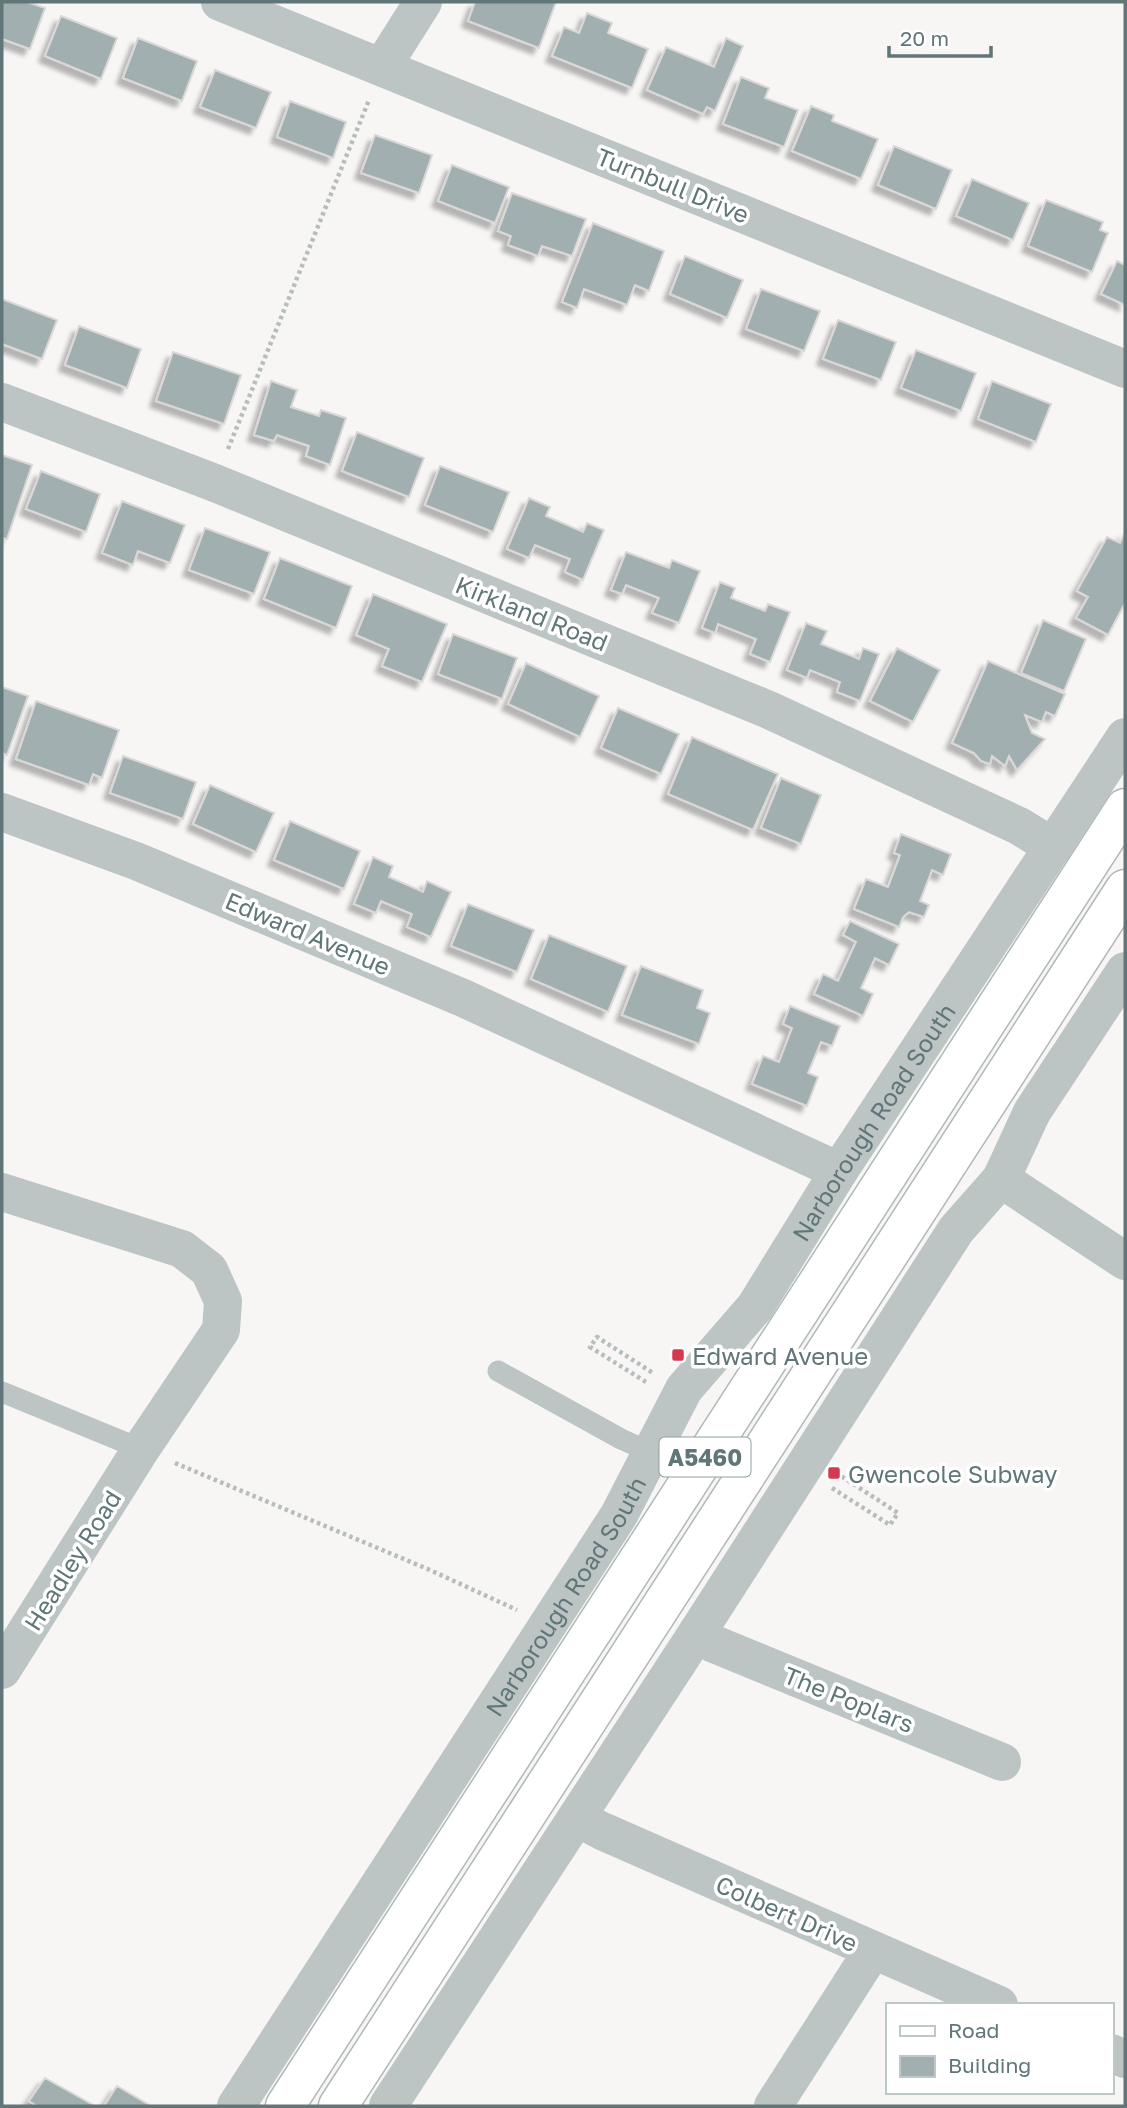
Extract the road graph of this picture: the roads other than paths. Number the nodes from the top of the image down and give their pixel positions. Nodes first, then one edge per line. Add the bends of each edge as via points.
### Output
1 (220, 2) edge
2 (423, 2) edge
3 (382, 66) junction
4 (1125, 369) edge
5 (2, 402) edge
6 (1125, 737) edge
7 (1125, 808) edge
8 (2, 811) edge
9 (1053, 847) junction
10 (1125, 889) edge
11 (1125, 971) edge
12 (839, 1171) junction
13 (1001, 1179) junction
14 (2, 1192) edge
15 (1125, 1261) edge
16 (498, 1371) dead end
17 (2, 1392) edge
18 (141, 1450) junction
19 (650, 1452) junction
20 (697, 1633) junction
21 (4, 1660) edge
22 (1002, 1762) dead end
23 (577, 1818) junction
24 (873, 1950) junction
25 (994, 2003) edge
26 (236, 2106) edge
27 (285, 2106) edge
28 (338, 2106) edge
29 (387, 2106) edge
30 (773, 2106) edge

1 - 3 street, Turnbull Drive
2 - 3 street
3 - 4 street, Turnbull Drive
5 - 9 street, Kirkland Road via 215,483 769,710 1018,826
6 - 9 street, Narborough Road South
7 - 27 main road, Narborough Road South / A5460
8 - 12 street, Edward Avenue via 136,860 463,998
9 - 12 street, Narborough Road South
10 - 28 main road, A5460
11 - 13 street via 1032,1112
12 - 19 street, Narborough Road South via 755,1307 684,1389
13 - 15 street
13 - 20 street via 956,1230
14 - 18 street, Headley Road via 182,1249 209,1270 223,1301 221,1330
16 - 19 lane
17 - 18 lane
18 - 21 street, Headley Road
19 - 26 street, Narborough Road South via 619,1515
20 - 22 street, The Poplars
20 - 23 street
23 - 24 street, Colbert Drive
23 - 29 street
24 - 25 street, Colbert Drive
24 - 30 street

